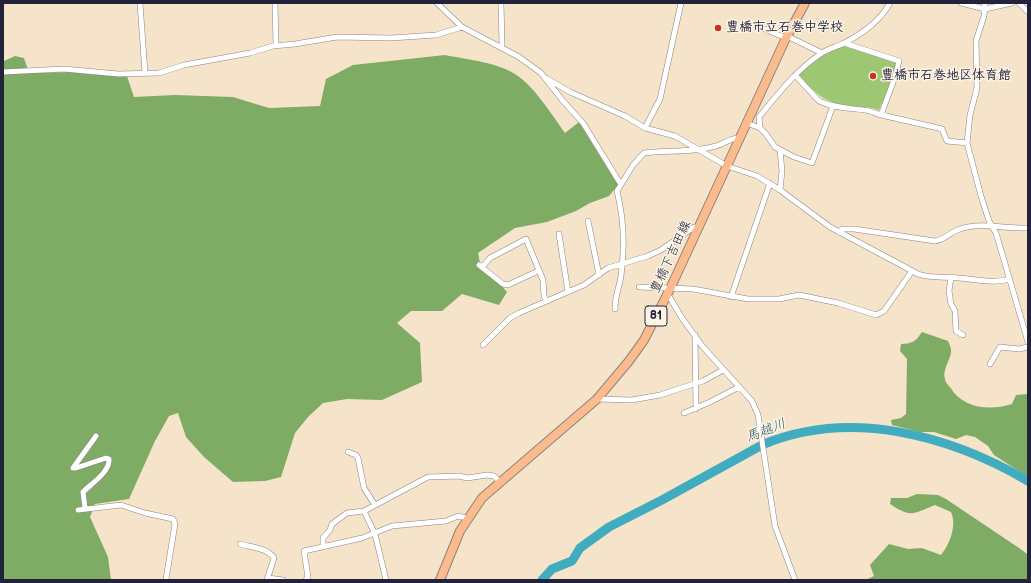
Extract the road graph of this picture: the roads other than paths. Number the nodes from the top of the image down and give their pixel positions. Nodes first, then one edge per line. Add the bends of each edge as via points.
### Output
1 (140, 3) edge
2 (275, 3) edge
3 (437, 3) edge
4 (501, 3) edge
5 (681, 3) edge
6 (805, 3) edge
7 (890, 3) edge
8 (962, 3) edge
9 (1012, 3) edge
10 (1019, 3) edge
11 (985, 6) edge
12 (1028, 12) edge
13 (462, 27) junction
14 (760, 27) dead end
15 (787, 37) junction
16 (844, 43) junction
17 (276, 45) junction
18 (500, 46) junction
19 (822, 53) junction
20 (3, 72) edge
21 (145, 74) junction
22 (795, 75) junction
23 (546, 78) junction
24 (833, 106) junction
25 (881, 115) junction
26 (747, 123) junction
27 (645, 128) junction
28 (760, 128) junction
29 (740, 138) junction
30 (967, 143) junction
31 (700, 150) junction
32 (780, 150) junction
33 (727, 166) junction
34 (620, 183) junction
35 (770, 183) junction
36 (780, 190) junction
37 (588, 221) dead end
38 (993, 227) junction
39 (698, 228) junction
40 (1028, 228) edge
41 (839, 232) junction
42 (559, 234) dead end
43 (623, 262) junction
44 (538, 270) junction
45 (912, 271) junction
46 (599, 275) junction
47 (951, 277) junction
48 (1010, 279) junction
49 (639, 287) dead end
50 (668, 291) junction
51 (568, 292) junction
52 (731, 297) junction
53 (546, 301) junction
54 (615, 309) dead end
55 (695, 335) junction
56 (963, 335) dead end
57 (1028, 342) edge
58 (483, 345) dead end
59 (1028, 346) edge
60 (990, 364) dead end
61 (723, 370) junction
62 (694, 384) junction
63 (739, 387) junction
64 (597, 399) junction
65 (696, 409) junction
66 (684, 413) dead end
67 (96, 436) dead end
68 (348, 452) dead end
69 (499, 481) junction
70 (374, 505) junction
71 (85, 508) junction
72 (78, 510) dead end
73 (364, 511) junction
74 (467, 518) junction
75 (375, 534) junction
76 (240, 544) dead end
77 (323, 547) junction
78 (268, 579) edge
79 (168, 580) edge
80 (283, 580) edge
81 (306, 580) edge
82 (386, 580) edge
83 (440, 580) edge
84 (795, 580) edge

1 - 21 street
2 - 17 street
3 - 13 street
4 - 18 street
5 - 27 street via 660,100
6 - 15 main road, 豊橋下吉田線 / 81
7 - 16 street via 873,24
8 - 11 street
9 - 11 street
10 - 12 street
11 - 30 street via 976,41 977,88 970,115
13 - 17 street via 436,36 337,37
13 - 18 street
14 - 15 street
15 - 19 street
15 - 26 main road, 豊橋下吉田線 / 81
16 - 19 street
16 - 25 street via 899,61
17 - 21 street via 250,53
18 - 23 street
19 - 22 street
20 - 21 street via 64,69
22 - 24 street via 819,102
22 - 28 street via 760,117
23 - 27 street
23 - 34 street via 559,97 583,123
24 - 25 street via 866,110
24 - 32 street via 812,163
25 - 30 street via 942,129 947,141
26 - 28 street
26 - 29 main road, 豊橋下吉田線 / 81
27 - 31 street via 675,136
28 - 32 street
29 - 31 street via 735,137
29 - 33 main road, 豊橋下吉田線 / 81
30 - 38 street via 981,196
31 - 33 street
31 - 34 street via 644,154
32 - 36 street
33 - 35 street
33 - 39 main road, 豊橋下吉田線 / 81
34 - 43 street via 617,191 624,228
35 - 36 street
35 - 52 street
36 - 41 street
37 - 46 street
38 - 40 street
38 - 41 street via 960,229 944,239 935,241 854,229 842,229
38 - 48 street
39 - 43 street via 694,227 648,256
39 - 50 main road, 豊橋下吉田線 / 81
41 - 45 street
42 - 51 street
43 - 46 street
43 - 54 street via 615,295
44 - 44 street via 526,239 480,266 504,284
44 - 53 street via 543,280
45 - 47 street via 930,278
45 - 52 street via 884,311 876,315 838,303 798,295 780,299
46 - 51 street
47 - 48 street via 977,280
47 - 56 street via 949,291 955,311 956,331
48 - 57 street
49 - 50 street
50 - 52 street via 701,290
50 - 55 street via 679,314
50 - 64 main road, 豊橋下吉田線 / 81 via 644,340 626,366
51 - 53 street
53 - 58 street via 510,318
55 - 61 street
55 - 62 street
59 - 60 street via 1019,349 1000,347
61 - 62 street
61 - 63 street
62 - 64 street via 638,400
62 - 65 street
63 - 65 street
63 - 84 street via 752,401 758,415 775,526
64 - 69 main road, 豊橋下吉田線 / 81
65 - 66 street
67 - 71 street via 73,468 109,459 106,469 83,492
68 - 70 street via 358,458 364,488
69 - 70 street via 494,476 487,475 467,478 428,477
69 - 74 main road, 豊橋下吉田線 / 81
70 - 73 street
71 - 72 street
71 - 79 street via 120,505 173,519 175,524
73 - 75 street
73 - 77 street via 348,513 332,524 323,538
74 - 75 street via 458,516 446,521 397,525
74 - 83 main road, 豊橋下吉田線 / 81
75 - 77 street
75 - 82 street
76 - 78 street via 272,555 274,558
77 - 81 street via 304,551 308,577
78 - 80 street

